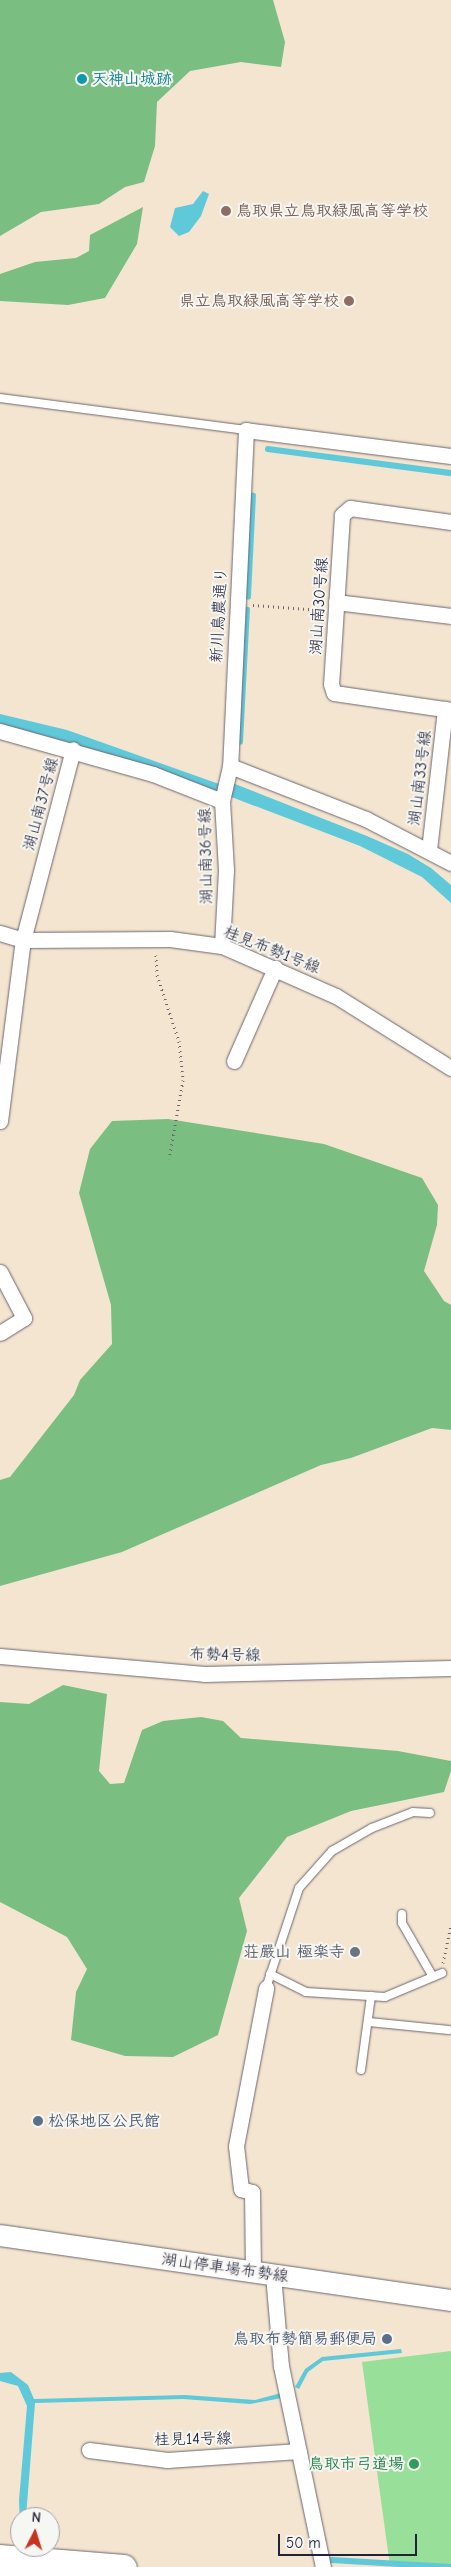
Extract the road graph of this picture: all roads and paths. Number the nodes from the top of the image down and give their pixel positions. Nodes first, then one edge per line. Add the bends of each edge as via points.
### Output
1 (0, 398) edge
2 (246, 430) junction
3 (451, 456) edge
4 (451, 522) edge
5 (237, 604) junction
6 (336, 606) junction
7 (451, 616) edge
8 (448, 710) edge
9 (0, 731) edge
10 (73, 749) junction
11 (230, 766) junction
12 (222, 802) junction
13 (429, 850) junction
14 (451, 863) edge
15 (0, 933) edge
16 (23, 940) junction
17 (156, 940) junction
18 (222, 946) junction
19 (275, 968) junction
20 (234, 1061) dead end
21 (451, 1068) edge
22 (0, 1121) edge
23 (169, 1159) dead end
24 (0, 1272) edge
25 (0, 1333) edge
26 (0, 1656) edge
27 (451, 1668) edge
28 (430, 1813) dead end
29 (402, 1914) dead end
30 (451, 1926) edge
31 (442, 1973) joint
32 (433, 1977) junction
33 (268, 1981) junction
34 (371, 1996) junction
35 (368, 2022) junction
36 (449, 2030) dead end
37 (361, 2070) dead end
38 (0, 2235) edge
39 (263, 2273) junction
40 (451, 2300) edge
41 (89, 2450) dead end
42 (299, 2451) junction
43 (0, 2557) edge
44 (124, 2567) edge
45 (323, 2567) edge

1 - 2 lane
2 - 3 street
2 - 5 street, 新川鳥農通り
4 - 6 street, 湖山南30号線 via 350,508 342,515
5 - 6 path
5 - 11 street, 新川鳥農通り
6 - 7 street
6 - 8 street, 湖山南30号線 via 331,684 334,693
8 - 13 street, 湖山南33号線
9 - 10 street, 湖山南37号線
10 - 12 street via 153,774
10 - 16 street, 湖山南37号線
11 - 12 street, 湖山南36号線
11 - 13 street via 366,819
12 - 18 street, 湖山南36号線 via 226,870
13 - 14 street
15 - 16 street, 桂見布勢1号線
16 - 17 street, 桂見布勢1号線
16 - 22 street, 湖山南37号線
17 - 18 street, 桂見布勢1号線
17 - 23 path via 157,975 179,1041 183,1080
18 - 19 street, 桂見布勢1号線
19 - 20 street
19 - 21 street, 桂見布勢1号線 via 336,996
24 - 25 street via 24,1318
26 - 27 street, 布勢4号線 via 204,1674
28 - 33 lane via 413,1812 372,1828 332,1851 299,1888
29 - 32 lane via 400,1926
30 - 31 path via 448,1926
31 - 32 lane
32 - 34 lane via 385,1997
33 - 34 lane via 306,1992
33 - 39 street via 236,2146 242,2189 252,2192
34 - 35 lane
35 - 36 lane
35 - 37 lane
38 - 39 main road, 湖山停車場布勢線
39 - 40 main road, 湖山停車場布勢線
39 - 42 street
41 - 42 street, 桂見14号線 via 167,2460
42 - 45 street
43 - 44 main road

